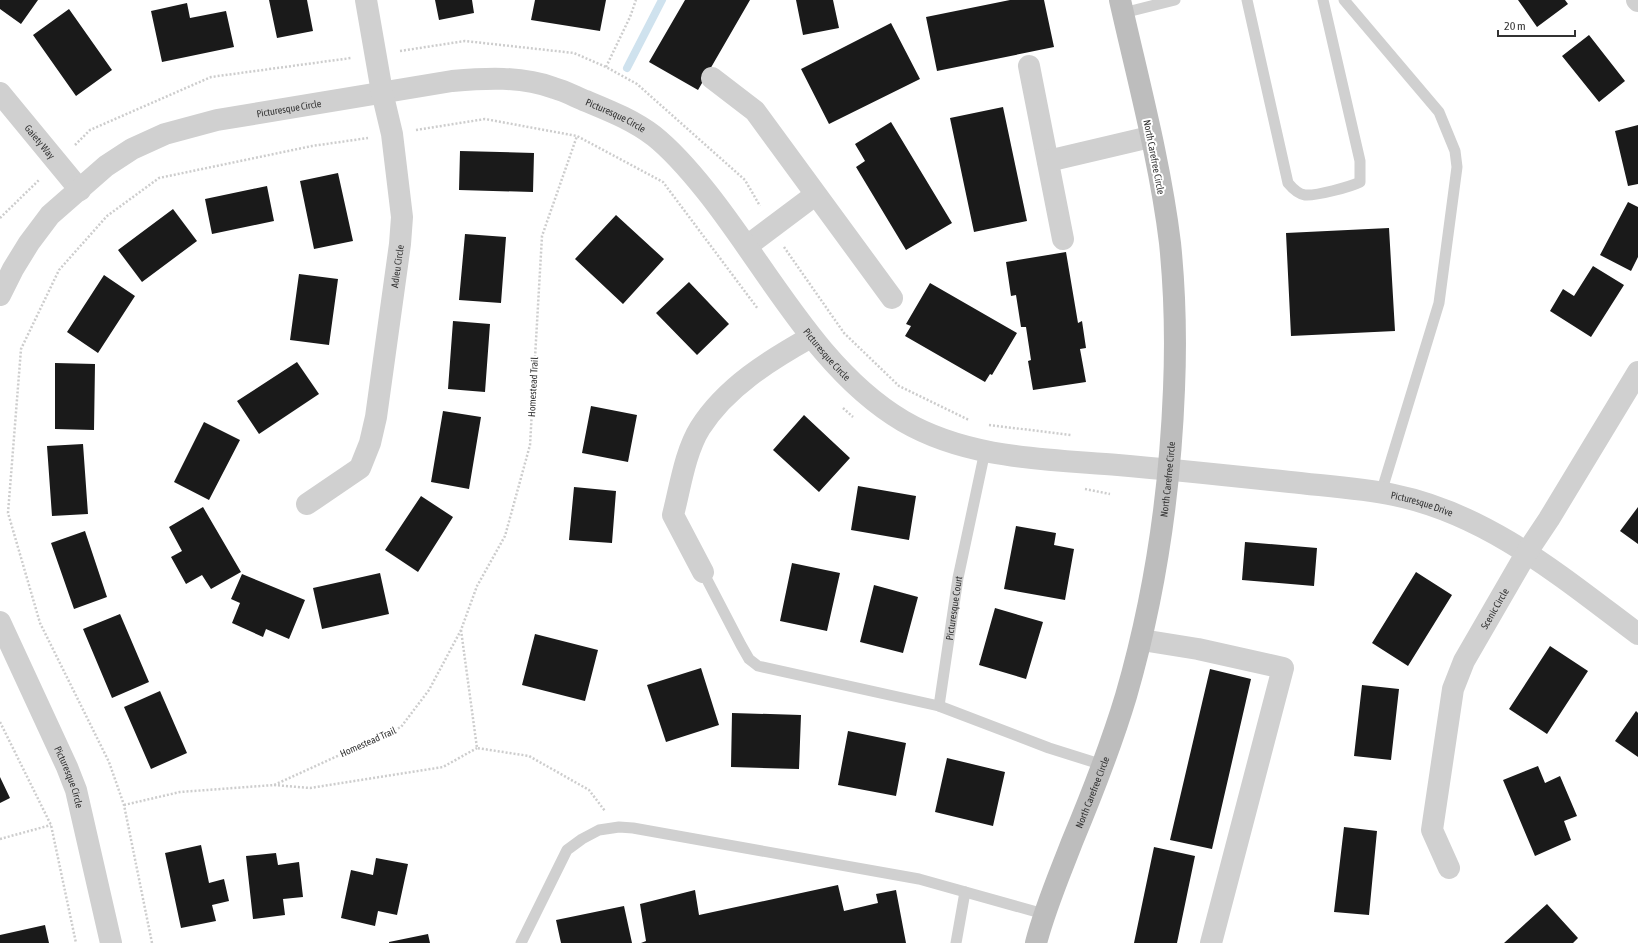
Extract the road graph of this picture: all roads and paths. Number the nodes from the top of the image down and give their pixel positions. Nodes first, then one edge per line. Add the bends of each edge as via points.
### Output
1 (366, 0) edge
2 (636, 0) edge
3 (1174, 0) edge
4 (1247, 0) edge
5 (1323, 0) edge
6 (1344, 0) edge
7 (1121, 6) edge
8 (376, 54) junction
9 (1029, 66) dead end
10 (606, 67) junction
11 (712, 78) dead end
12 (382, 92) junction
13 (0, 93) edge
14 (577, 136) dead end
15 (1150, 137) junction
16 (1048, 161) junction
17 (58, 162) junction
18 (80, 190) junction
19 (816, 194) junction
20 (0, 218) edge
21 (772, 227) junction
22 (1064, 239) dead end
23 (747, 246) junction
24 (0, 295) edge
25 (892, 298) dead end
26 (811, 337) junction
27 (1638, 372) edge
28 (976, 423) dead end
29 (984, 424) dead end
30 (1077, 436) dead end
31 (985, 451) junction
32 (1170, 469) junction
33 (1381, 493) junction
34 (307, 504) dead end
35 (1527, 552) junction
36 (703, 572) joint
37 (0, 622) edge
38 (461, 630) junction
39 (1638, 634) edge
40 (1142, 640) junction
41 (5, 648) edge
42 (939, 706) junction
43 (0, 722) edge
44 (477, 748) junction
45 (1103, 765) junction
46 (274, 785) junction
47 (124, 805) dead end
48 (51, 825) junction
49 (619, 828) junction
50 (0, 839) edge
51 (1449, 868) dead end
52 (965, 892) junction
53 (1044, 914) junction
54 (76, 943) edge
55 (111, 943) edge
56 (521, 943) edge
57 (956, 943) edge
58 (1036, 943) edge
59 (1211, 943) edge

1 - 8 street, Adieu Circle
2 - 10 path
3 - 7 lane
4 - 5 lane via 1288,183 1295,192 1306,196 1349,187 1360,182 1360,161
6 - 33 lane via 1439,112 1455,151 1456,167 1439,303
7 - 15 main road, North Carefree Circle
8 - 10 path via 465,41 574,53
8 - 12 street, Adieu Circle
8 - 17 path via 211,77 90,130
9 - 16 street
10 - 21 path via 637,84 745,180
11 - 19 street via 755,111
12 - 18 street, Picturesque Circle via 217,120 165,134 106,166
12 - 23 street, Picturesque Circle via 452,81 518,79 553,87 622,116 652,135 681,160
12 - 34 street, Adieu Circle via 392,134 402,217 376,417 370,443 360,468
13 - 17 street, Gaiety Way
14 - 38 path, Homestead Trail via 542,236 530,445 505,536 477,586
15 - 16 street
15 - 32 main road, North Carefree Circle via 1165,211 1173,285 1175,369
16 - 22 street
17 - 18 street, Gaiety Way
17 - 20 path
18 - 24 street, Picturesque Circle via 50,215 29,243
19 - 21 street
19 - 25 street
21 - 23 street
21 - 28 path via 849,338 899,386
23 - 26 street, Picturesque Circle
26 - 31 street, Picturesque Circle via 872,400 904,421 941,439
26 - 36 street via 746,378 721,400 699,429 687,457 673,515
27 - 35 street, Scenic Circle
29 - 30 path
31 - 32 street, Picturesque Circle via 1020,458
31 - 42 lane, Picturesque Court via 958,578
32 - 33 street, Picturesque Drive
32 - 40 main road, North Carefree Circle via 1157,562
33 - 35 street, Picturesque Drive via 1452,512
35 - 39 street, Picturesque Drive
35 - 51 street, Scenic Circle via 1464,661 1453,689 1432,830
36 - 42 lane via 741,645 758,666
37 - 41 street, Picturesque Circle
38 - 44 path, Homestead Trail
38 - 46 path, Homestead Trail via 429,690 401,727
40 - 45 main road, North Carefree Circle
40 - 59 street via 1198,649 1283,668
41 - 55 street, Picturesque Circle via 67,767 76,790
42 - 45 lane
43 - 48 path
44 - 46 path, Homestead Trail via 443,767 310,788
44 - 49 path via 529,756 589,790
45 - 53 main road, North Carefree Circle
46 - 47 path, Homestead Trail via 180,792
48 - 50 path
48 - 54 path
49 - 52 lane via 633,828 919,879
49 - 56 lane via 599,830 567,850
52 - 53 lane
52 - 57 lane
53 - 58 main road, North Carefree Circle

